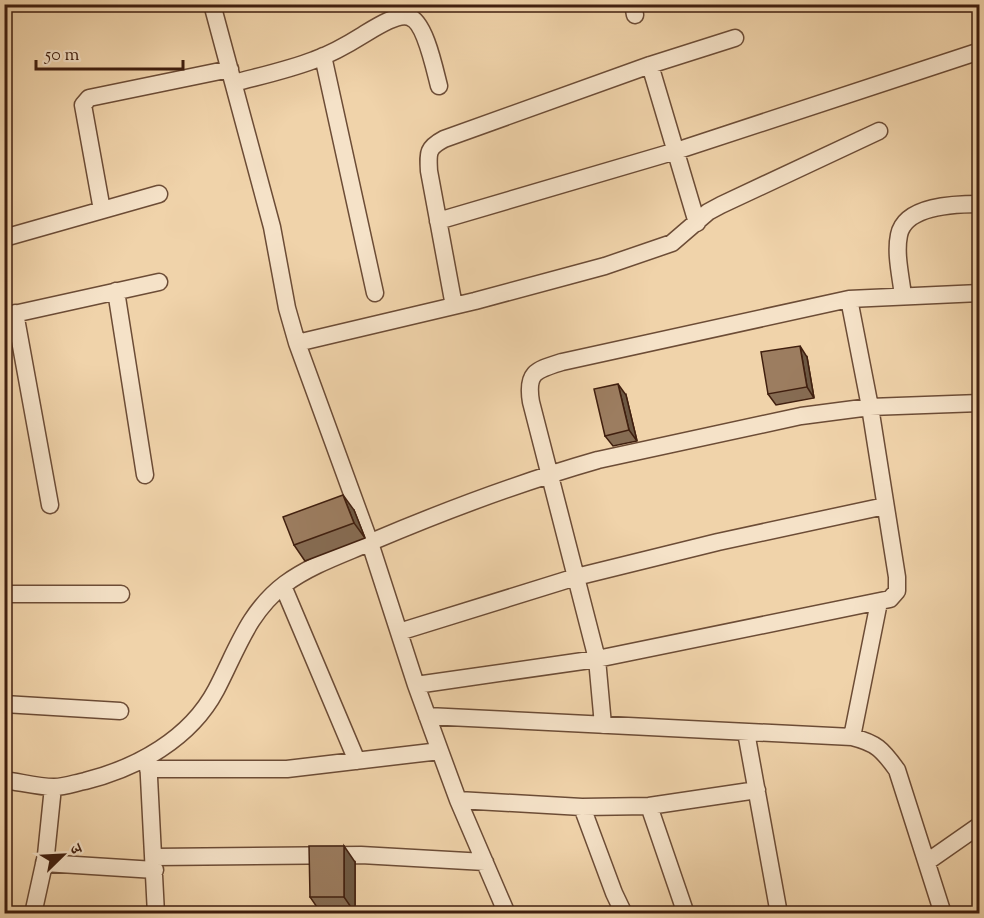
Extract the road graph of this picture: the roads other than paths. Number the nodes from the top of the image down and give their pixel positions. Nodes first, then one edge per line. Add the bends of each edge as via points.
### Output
1 (212, 4) edge
2 (735, 38) dead end
3 (980, 51) edge
4 (323, 56) junction
5 (650, 65) junction
6 (232, 76) junction
7 (440, 86) dead end
8 (879, 130) dead end
9 (676, 151) junction
10 (159, 194) dead end
11 (980, 204) edge
12 (102, 210) junction
13 (438, 221) junction
14 (697, 222) junction
15 (4, 238) edge
16 (159, 282) dead end
17 (116, 291) junction
18 (375, 293) dead end
19 (980, 293) edge
20 (903, 296) junction
21 (849, 299) junction
22 (454, 306) junction
23 (10, 314) edge
24 (297, 343) junction
25 (980, 403) edge
26 (870, 407) junction
27 (145, 475) dead end
28 (550, 475) junction
29 (50, 506) dead end
30 (885, 506) junction
31 (370, 543) junction
32 (576, 576) junction
33 (284, 586) junction
34 (4, 594) edge
35 (121, 594) dead end
36 (879, 602) junction
37 (399, 632) junction
38 (597, 659) junction
39 (416, 685) junction
40 (4, 704) edge
41 (120, 711) dead end
42 (428, 716) junction
43 (603, 725) junction
44 (746, 732) junction
45 (852, 737) junction
46 (440, 751) junction
47 (357, 761) junction
48 (148, 763) junction
49 (4, 780) edge
50 (53, 787) junction
51 (757, 790) junction
52 (458, 800) junction
53 (649, 806) junction
54 (582, 807) junction
55 (980, 825) edge
56 (485, 862) junction
57 (927, 862) junction
58 (44, 863) junction
59 (154, 863) junction
60 (33, 914) edge
61 (156, 914) edge
62 (507, 914) edge
63 (624, 914) edge
64 (686, 914) edge
65 (779, 914) edge
66 (943, 914) edge

1 - 6 street
2 - 5 street
3 - 9 street
4 - 6 street
4 - 7 street via 385,23 410,17 425,37
4 - 18 street
5 - 9 street
5 - 13 street via 434,144 428,154
6 - 12 street via 89,98 83,105
6 - 24 street via 272,226 286,308
8 - 14 street via 721,205
9 - 13 street
9 - 14 street
10 - 12 street
11 - 20 street via 937,206 904,222 898,244
12 - 15 street
13 - 22 street
14 - 22 street via 672,243 594,269
16 - 17 street
17 - 23 street
17 - 27 street
19 - 20 street
20 - 21 street
21 - 26 street
21 - 28 street via 542,368 528,385
22 - 24 street
23 - 29 street
24 - 31 street
25 - 26 street
26 - 28 street via 801,416 598,460
26 - 30 street
28 - 31 street
28 - 32 street
30 - 32 street
30 - 36 street via 897,591
31 - 33 street via 320,564
31 - 37 street
32 - 37 street
32 - 38 street
33 - 47 street
33 - 48 street via 250,620 202,710
34 - 35 street
36 - 38 street
36 - 45 street
37 - 39 street
38 - 39 street
38 - 43 street
39 - 42 street
40 - 41 street
42 - 43 street
42 - 46 street
43 - 44 street
44 - 45 street
44 - 51 street
45 - 57 street via 883,750 897,770
46 - 47 street
46 - 52 street
47 - 48 street via 287,768
48 - 50 street
48 - 59 street
49 - 50 street
50 - 58 street
51 - 53 street
51 - 65 street
52 - 54 street
52 - 56 street
53 - 54 street
53 - 64 street
54 - 63 street
55 - 57 street
56 - 59 street via 361,855
56 - 62 street
57 - 66 street
58 - 59 street
58 - 60 street
59 - 61 street

